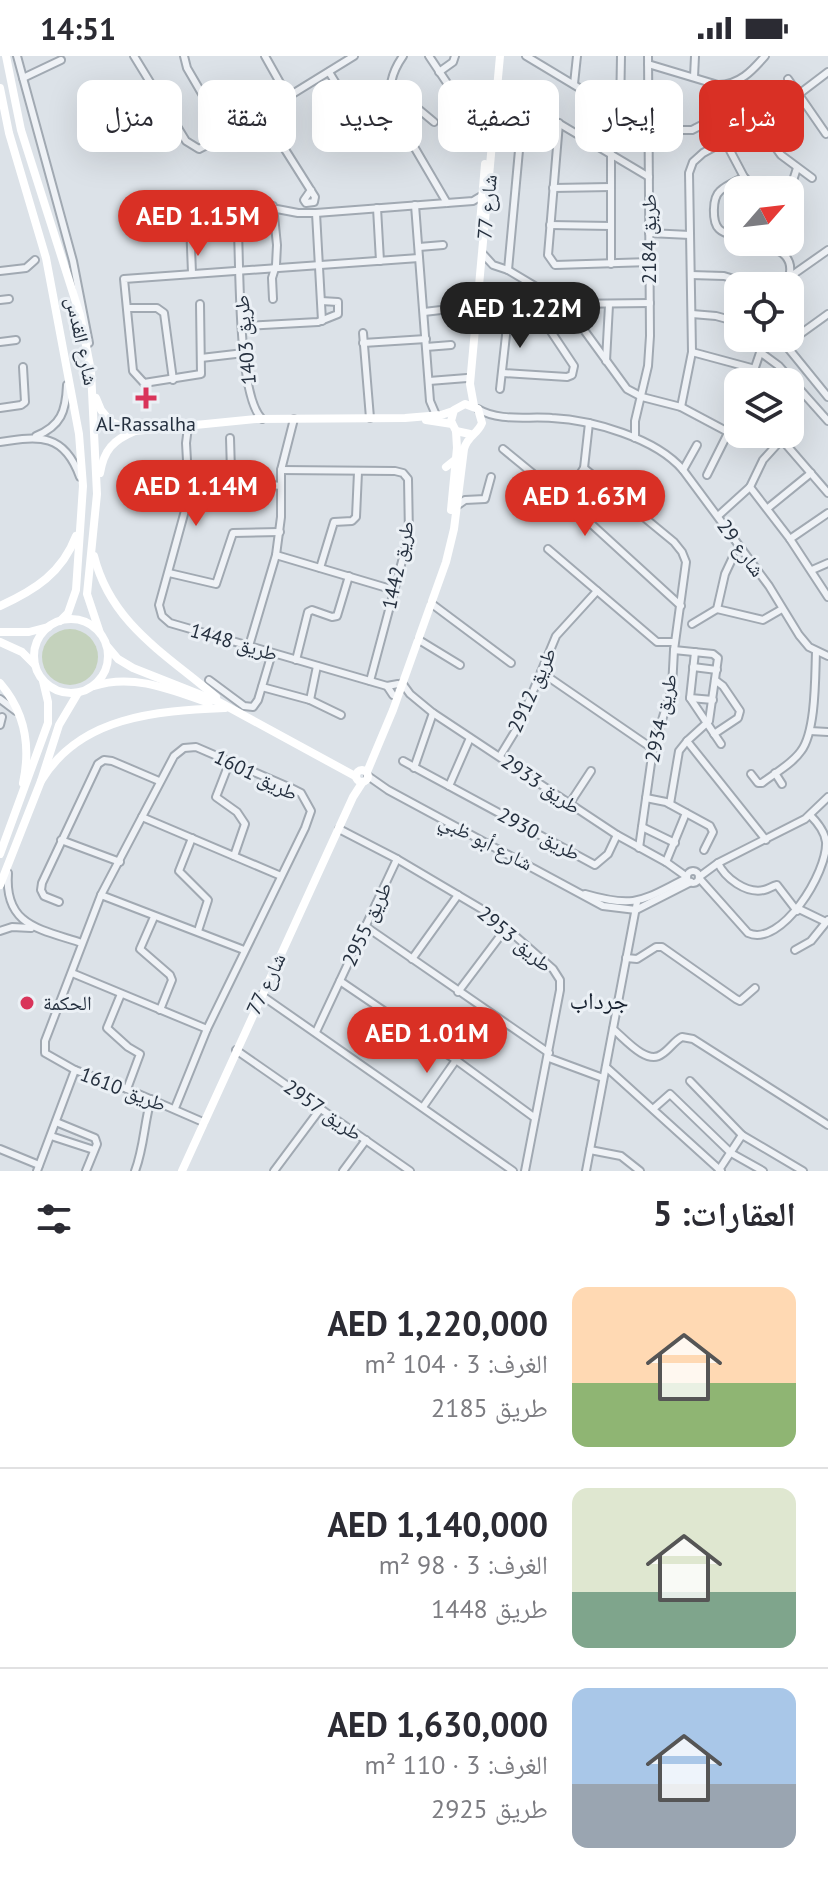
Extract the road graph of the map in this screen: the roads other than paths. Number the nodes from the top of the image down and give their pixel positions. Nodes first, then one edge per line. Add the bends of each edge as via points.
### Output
1 (6, 56) edge
2 (17, 56) edge
3 (134, 56) edge
4 (184, 56) edge
5 (265, 56) edge
6 (354, 56) edge
7 (429, 56) edge
8 (455, 56) edge
9 (498, 56) edge
10 (526, 56) edge
11 (577, 56) edge
12 (621, 56) edge
13 (648, 56) edge
14 (695, 56) edge
15 (765, 56) edge
16 (400, 58) edge
17 (61, 60) dead end
18 (537, 60) edge
19 (648, 64) junction
20 (329, 72) junction
21 (439, 72) junction
22 (828, 72) edge
23 (694, 77) junction
24 (23, 78) junction
25 (149, 80) edge
26 (278, 80) edge
27 (334, 80) edge
28 (392, 80) edge
29 (445, 80) edge
30 (621, 80) edge
31 (648, 80) edge
32 (574, 84) joint
33 (198, 86) edge
34 (0, 88) edge
35 (804, 90) edge
36 (296, 92) edge
37 (804, 101) edge
38 (422, 112) edge
39 (434, 122) dead end
40 (559, 123) edge
41 (826, 134) edge
42 (182, 135) edge
43 (198, 148) edge
44 (287, 152) edge
45 (417, 152) edge
46 (518, 152) edge
47 (556, 152) edge
48 (649, 152) edge
49 (708, 152) edge
50 (731, 152) edge
51 (779, 152) edge
52 (611, 154) junction
53 (797, 168) junction
54 (743, 176) edge
55 (794, 176) edge
56 (649, 177) junction
57 (812, 178) dead end
58 (611, 187) junction
59 (553, 188) junction
60 (724, 188) edge
61 (311, 190) dead end
62 (483, 195) junction
63 (473, 201) junction
64 (198, 203) dead end
65 (447, 203) junction
66 (415, 205) junction
67 (273, 206) junction
68 (377, 208) junction
69 (481, 208) junction
70 (249, 211) junction
71 (316, 213) junction
72 (550, 225) junction
73 (611, 226) junction
74 (724, 232) edge
75 (649, 233) junction
76 (190, 234) dead end
77 (690, 235) junction
78 (499, 244) dead end
79 (443, 245) dead end
80 (510, 245) junction
81 (419, 247) junction
82 (828, 250) edge
83 (483, 254) junction
84 (419, 258) junction
85 (35, 260) dead end
86 (380, 261) junction
87 (650, 262) junction
88 (611, 264) junction
89 (493, 265) junction
90 (319, 266) junction
91 (274, 269) junction
92 (240, 270) junction
93 (508, 270) junction
94 (0, 271) edge
95 (797, 272) edge
96 (192, 273) junction
97 (482, 274) junction
98 (691, 275) junction
99 (724, 276) edge
100 (9, 299) dead end
101 (273, 299) dead end
102 (0, 300) edge
103 (321, 301) junction
104 (562, 302) junction
105 (650, 303) junction
106 (200, 304) dead end
107 (609, 305) junction
108 (127, 308) junction
109 (441, 310) dead end
110 (424, 312) junction
111 (692, 314) junction
112 (828, 314) edge
113 (724, 318) edge
114 (322, 321) junction
115 (546, 324) junction
116 (243, 326) junction
117 (804, 331) edge
118 (363, 333) dead end
119 (16, 340) dead end
120 (0, 342) edge
121 (363, 343) junction
122 (426, 343) junction
123 (451, 345) dead end
124 (692, 352) junction
125 (760, 352) joint
126 (791, 352) edge
127 (88, 353) junction
128 (244, 353) junction
129 (201, 358) junction
130 (606, 362) junction
131 (23, 367) dead end
132 (751, 368) edge
133 (755, 368) edge
134 (503, 373) junction
135 (67, 377) junction
136 (467, 378) junction
137 (173, 380) junction
138 (429, 381) junction
139 (93, 388) junction
140 (500, 389) dead end
141 (642, 397) junction
142 (828, 397) edge
143 (430, 401) junction
144 (252, 402) junction
145 (681, 407) junction
146 (0, 408) edge
147 (457, 408) junction
148 (476, 408) junction
149 (425, 415) junction
150 (436, 415) junction
151 (507, 417) junction
152 (370, 418) junction
153 (405, 418) junction
154 (262, 419) junction
155 (294, 419) junction
156 (245, 420) junction
157 (635, 421) junction
158 (828, 421) edge
159 (589, 423) junction
160 (184, 428) junction
161 (454, 428) junction
162 (724, 430) edge
163 (135, 431) junction
164 (474, 433) junction
165 (624, 433) junction
166 (33, 438) junction
167 (230, 438) dead end
168 (635, 438) junction
169 (724, 440) edge
170 (0, 442) edge
171 (697, 445) dead end
172 (772, 448) edge
173 (789, 448) edge
174 (503, 449) dead end
175 (456, 459) junction
176 (446, 467) dead end
177 (584, 468) junction
178 (188, 470) junction
179 (281, 470) junction
180 (683, 470) junction
181 (231, 471) junction
182 (358, 472) junction
183 (811, 473) junction
184 (707, 475) dead end
185 (491, 477) dead end
186 (83, 486) junction
187 (281, 486) junction
188 (750, 487) junction
189 (828, 493) edge
190 (97, 494) junction
191 (460, 499) junction
192 (564, 499) junction
193 (768, 508) junction
194 (828, 513) edge
195 (718, 516) junction
196 (81, 520) junction
197 (280, 532) junction
198 (790, 539) junction
199 (92, 548) junction
200 (548, 549) dead end
201 (276, 555) junction
202 (733, 557) dead end
203 (828, 563) edge
204 (320, 568) junction
205 (812, 570) junction
206 (169, 573) junction
207 (349, 576) junction
208 (394, 590) junction
209 (597, 591) junction
210 (828, 597) edge
211 (432, 604) junction
212 (0, 606) edge
213 (681, 606) junction
214 (717, 609) junction
215 (782, 609) junction
216 (60, 621) junction
217 (692, 624) dead end
218 (49, 627) junction
219 (0, 632) edge
220 (100, 633) junction
221 (419, 640) junction
222 (0, 642) edge
223 (107, 646) junction
224 (249, 646) junction
225 (674, 646) junction
226 (695, 652) junction
227 (816, 652) junction
228 (272, 653) junction
229 (828, 656) edge
230 (296, 660) junction
231 (511, 663) dead end
232 (35, 665) junction
233 (460, 665) dead end
234 (317, 666) junction
235 (693, 667) junction
236 (717, 670) junction
237 (541, 672) junction
238 (43, 680) junction
239 (209, 680) dead end
240 (715, 680) junction
241 (370, 681) junction
242 (0, 683) edge
243 (94, 686) junction
244 (262, 687) junction
245 (398, 689) junction
246 (78, 693) junction
247 (690, 698) junction
248 (0, 699) edge
249 (310, 700) junction
250 (713, 700) junction
251 (227, 707) junction
252 (433, 713) junction
253 (341, 715) dead end
254 (21, 716) junction
255 (2, 717) dead end
256 (707, 724) junction
257 (0, 725) edge
258 (810, 731) junction
259 (828, 732) edge
260 (714, 734) junction
261 (470, 738) junction
262 (687, 741) junction
263 (721, 744) dead end
264 (653, 749) junction
265 (500, 756) junction
266 (230, 761) junction
267 (403, 761) dead end
268 (414, 768) junction
269 (591, 771) dead end
270 (775, 773) junction
271 (751, 774) dead end
272 (362, 776) junction
273 (41, 781) junction
274 (159, 781) junction
275 (782, 784) dead end
276 (449, 786) junction
277 (828, 797) edge
278 (646, 798) junction
279 (570, 803) junction
280 (670, 804) junction
281 (18, 806) junction
282 (686, 813) junction
283 (142, 817) junction
284 (808, 817) junction
285 (642, 827) junction
286 (339, 829) junction
287 (617, 835) junction
288 (192, 838) junction
289 (61, 840) junction
290 (766, 840) junction
291 (675, 843) junction
292 (639, 848) junction
293 (704, 850) dead end
294 (0, 854) edge
295 (234, 856) junction
296 (397, 859) junction
297 (120, 862) junction
298 (666, 862) junction
299 (718, 863) junction
300 (8, 865) junction
301 (675, 867) junction
302 (281, 876) junction
303 (693, 877) junction
304 (0, 885) edge
305 (675, 887) junction
306 (101, 895) junction
307 (458, 895) junction
308 (59, 902) dead end
309 (633, 906) junction
310 (798, 910) junction
311 (154, 917) junction
312 (827, 921) edge
313 (365, 926) junction
314 (507, 927) junction
315 (42, 929) junction
316 (0, 931) edge
317 (198, 931) junction
318 (82, 943) junction
319 (244, 950) junction
320 (795, 950) dead end
321 (626, 958) junction
322 (412, 959) junction
323 (72, 973) junction
324 (340, 981) junction
325 (755, 988) dead end
326 (458, 992) junction
327 (121, 994) junction
328 (261, 995) junction
329 (160, 1010) junction
330 (207, 1029) junction
331 (613, 1029) junction
332 (316, 1032) junction
333 (236, 1050) junction
334 (45, 1053) joint
335 (549, 1056) junction
336 (456, 1060) junction
337 (606, 1067) junction
338 (75, 1070) junction
339 (603, 1078) junction
340 (690, 1081) dead end
341 (127, 1089) junction
342 (151, 1099) junction
343 (423, 1107) junction
344 (175, 1108) junction
345 (321, 1108) junction
346 (653, 1109) junction
347 (535, 1118) junction
348 (56, 1122) junction
349 (203, 1122) junction
350 (828, 1125) edge
351 (742, 1135) junction
352 (51, 1136) junction
353 (366, 1140) junction
354 (0, 1149) edge
355 (94, 1150) junction
356 (590, 1150) junction
357 (731, 1153) junction
358 (38, 1168) edge
359 (86, 1171) edge
360 (135, 1171) edge
361 (182, 1171) edge
362 (274, 1171) edge
363 (343, 1171) edge
364 (410, 1171) edge
365 (513, 1171) edge
366 (525, 1171) edge
367 (586, 1171) edge
368 (640, 1171) edge
369 (720, 1171) edge
370 (763, 1171) edge
371 (803, 1171) edge

1 - 127 street, شارع القدس via 21,130
2 - 24 street
3 - 25 street
4 - 33 street
5 - 26 street
6 - 20 street
7 - 21 street
8 - 21 street
9 - 62 street, شارع 77
9 - 83 street, شارع 77
10 - 18 street
11 - 32 street
12 - 30 street
13 - 19 street, طريق 2184
14 - 23 street
15 - 23 street via 729,85
16 - 28 street
17 - 24 street
18 - 32 street
19 - 23 street
19 - 31 street, طريق 2184
20 - 27 street
20 - 36 street
21 - 29 street
22 - 35 street
24 - 127 street via 84,310
34 - 135 street, شارع القدس via 46,258
37 - 41 street
38 - 39 street
40 - 52 street
42 - 43 street
44 - 61 street
45 - 65 street
46 - 80 street
47 - 59 street
48 - 56 street, طريق 2184
49 - 77 street via 693,162 689,173
50 - 54 street
51 - 53 street
52 - 56 street
52 - 58 street
53 - 55 street
53 - 57 street
56 - 75 street, طريق 2184
58 - 59 street
58 - 73 street
59 - 72 street
60 - 74 street via 716,197 714,219
62 - 63 street
62 - 69 street, شارع 77
63 - 65 street
63 - 69 street
64 - 70 street via 241,202
65 - 66 street
66 - 68 street
66 - 81 street
67 - 70 street
67 - 71 street
67 - 91 street
68 - 71 street
68 - 86 street
69 - 136 street, شارع 77
70 - 92 street, طريق 1403 via 238,224
71 - 90 street
72 - 73 street
72 - 88 street via 548,255 555,265
73 - 88 street
75 - 77 street
75 - 87 street, طريق 2184
76 - 96 street
77 - 98 street
78 - 80 street
79 - 81 street
80 - 93 street
81 - 84 street
82 - 95 street
83 - 89 street
83 - 97 street, شارع 77
84 - 86 street
84 - 110 street
85 - 94 street via 23,268
86 - 90 street
87 - 88 street
87 - 105 street, طريق 2184
89 - 93 street
89 - 97 street
90 - 91 street
90 - 103 street
91 - 92 street
91 - 101 street
92 - 96 street
92 - 116 street, طريق 1403
93 - 104 street
96 - 108 street via 124,279
97 - 148 street, شارع 77 via 470,384
98 - 99 street
98 - 111 street
100 - 102 street
103 - 114 street
103 - 114 street via 336,300 340,309
104 - 107 street
104 - 115 street
104 - 130 street
105 - 107 street
105 - 141 street, طريق 2184
106 - 129 street
107 - 130 street
108 - 137 street via 157,308 164,313
108 - 137 street via 133,371 144,383
109 - 110 street
110 - 122 street
111 - 113 street
111 - 124 street
112 - 117 street
114 - 116 street
115 - 134 street via 512,311
115 - 134 street via 574,366 572,375
116 - 128 street, طريق 1403
118 - 121 street
119 - 120 street
121 - 122 street
121 - 152 street
122 - 123 street
122 - 138 street
124 - 132 street
124 - 145 street
125 - 133 street
125 - 158 street
126 - 142 street
127 - 139 street, شارع القدس
128 - 129 street
128 - 144 street, طريق 1403
129 - 137 street via 198,376
130 - 141 street via 621,384
131 - 146 street via 25,402
134 - 140 street
135 - 166 street via 66,406 58,420
135 - 186 street, شارع القدس
136 - 138 street
136 - 147 street, شارع 77
138 - 143 street
139 - 163 street via 111,422
139 - 190 street, شارع القدس
141 - 145 street
141 - 157 street, طريق 2184
143 - 149 street
143 - 150 street
144 - 154 street, طريق 1403
144 - 156 street, طريق 1403
145 - 162 street
147 - 148 street
147 - 150 street
147 - 161 street, شارع 77
148 - 151 street, شارع 29
148 - 164 street, شارع 77 via 482,423
149 - 150 street
149 - 153 street
151 - 159 street, شارع 29
151 - 164 street, شارع 29
152 - 153 street
152 - 155 street
153 - 161 street
154 - 155 street
154 - 156 street
155 - 179 street
156 - 160 street
157 - 165 street, طريق 2184
157 - 168 street, طريق 2184
159 - 165 street, شارع 29
159 - 177 street
160 - 163 street
160 - 178 street, طريق 1448
161 - 164 street
161 - 175 street, شارع 77
163 - 190 street via 106,452
164 - 191 street, شارع 77 via 464,449
165 - 168 street, شارع 29
166 - 170 street
166 - 186 street via 64,448
167 - 181 street
168 - 180 street, شارع 29
169 - 184 street
171 - 180 street
172 - 188 street
173 - 183 street
174 - 192 street
175 - 176 street
175 - 245 street, شارع 77 via 446,545
177 - 192 street
177 - 213 street, طريق 2934 via 674,542 686,562
178 - 181 street
178 - 206 street, طريق 1448 via 189,496
179 - 182 street, طريق 1442
179 - 187 street
180 - 195 street, شارع 29
181 - 187 street via 252,483
182 - 204 street via 356,517 334,522
182 - 208 street, طريق 1442 via 395,471 408,479 409,535
183 - 189 street
183 - 193 street
185 - 191 street via 485,499
186 - 196 street, شارع القدس
187 - 197 street
188 - 193 street
188 - 195 street
190 - 199 street, شارع القدس
191 - 211 street, شارع 77
192 - 213 street
193 - 198 street
194 - 198 street
195 - 215 street, شارع 29
196 - 212 street via 72,548 56,572
196 - 216 street, شارع القدس via 76,590
197 - 201 street
197 - 206 street via 233,533 216,584
198 - 205 street
199 - 220 street, شارع القدس via 87,594
199 - 251 street via 128,623
200 - 209 street
201 - 204 street
201 - 224 street
202 - 214 street
203 - 205 street
204 - 207 street
205 - 210 street
206 - 224 street, طريق 1448 via 159,605 165,620
207 - 208 street
207 - 230 street via 337,616 308,612
208 - 241 street, طريق 1442
209 - 225 street via 657,642
209 - 237 street, طريق 2912 via 556,636
211 - 221 street, شارع 77
211 - 231 street
213 - 225 street, طريق 2934
214 - 215 street via 763,620
214 - 217 street
215 - 227 street, شارع 29
216 - 218 street
216 - 220 street via 86,622
218 - 219 street
218 - 232 street via 35,648
220 - 223 street
221 - 233 street
221 - 245 street, شارع 77
222 - 232 street
223 - 243 street via 106,668
223 - 251 street, شارع أبو ظبي via 133,668
224 - 228 street, طريق 1448
225 - 226 street
225 - 264 street, طريق 2934 via 672,688
226 - 235 street
226 - 236 street via 716,655
227 - 229 street
227 - 258 street
228 - 230 street, طريق 1448
228 - 244 street
230 - 234 street, طريق 1448
232 - 238 street
234 - 241 street, طريق 1448
234 - 249 street
235 - 236 street
235 - 247 street
236 - 240 street
237 - 264 street
237 - 265 street, طريق 2912
238 - 246 street via 59,691
238 - 281 street via 48,723
239 - 244 street via 247,708 257,704
240 - 250 street
240 - 260 street via 740,713
241 - 245 street, طريق 1448
242 - 254 street
243 - 246 street
243 - 251 street, شارع أبو ظبي via 140,681
244 - 249 street
245 - 252 street, طريق 2933
245 - 272 street, شارع 77
246 - 273 street via 59,725
247 - 250 street
247 - 256 street
248 - 254 street
249 - 253 street
250 - 256 street
251 - 272 street, شارع أبو ظبي
251 - 273 street via 138,716 98,729 61,754
252 - 261 street, طريق 2933
252 - 268 street
254 - 281 street via 27,760
255 - 257 street
256 - 260 street
256 - 262 street
258 - 259 street
258 - 270 street via 801,752
260 - 263 street
261 - 265 street, طريق 2933
261 - 276 street
262 - 280 street via 679,751
262 - 290 street
264 - 278 street, طريق 2934
265 - 279 street, طريق 2933
266 - 274 street, طريق 1601 via 196,747 184,748
266 - 295 street via 216,797 245,824
266 - 302 street, طريق 1601 via 301,793 308,802 311,811 305,828
267 - 268 street, طريق 2930
268 - 276 street, طريق 2930
269 - 279 street
270 - 271 street via 760,784
270 - 275 street
272 - 286 street, شارع 77
272 - 309 street, شارع أبو ظبي via 584,894
273 - 300 street
274 - 283 street, طريق 1601
274 - 289 street via 104,760
276 - 287 street, طريق 2930 via 595,865
277 - 284 street
278 - 280 street
278 - 285 street, طريق 2934
279 - 287 street, طريق 2933
280 - 282 street
281 - 294 street
282 - 291 street
282 - 293 street via 712,827
283 - 288 street
283 - 297 street, طريق 1601
284 - 290 street
284 - 310 street via 827,843
285 - 291 street
285 - 292 street, طريق 2934
286 - 296 street, طريق 2953
286 - 328 street, شارع 77
287 - 292 street, طريق 2933
288 - 295 street
288 - 317 street via 179,871 208,900
289 - 297 street
289 - 308 street via 41,890
290 - 299 street
291 - 298 street
292 - 298 street, طريق 2933
295 - 302 street
296 - 307 street, طريق 2953
296 - 313 street, طريق 2955
297 - 306 street, طريق 1601
298 - 301 street, طريق 2933
299 - 303 street
299 - 310 street via 735,883 762,891 777,885
300 - 304 street
300 - 315 street via 9,899 18,916
301 - 303 street, طريق 2933
301 - 305 street
302 - 319 street, طريق 1601
303 - 305 street
303 - 310 street via 752,935 767,934
305 - 309 street
306 - 311 street
306 - 318 street, طريق 1601
307 - 314 street, طريق 2953
307 - 322 street
309 - 321 street
310 - 312 street
311 - 317 street
311 - 329 street via 140,949 172,980
312 - 320 street via 811,941
313 - 322 street
313 - 324 street, طريق 2955
314 - 326 street
314 - 335 street, طريق 2953 via 560,980
315 - 316 street
315 - 318 street
317 - 319 street
318 - 323 street, طريق 1601
319 - 330 street, طريق 1601
321 - 325 street via 637,959 662,947 740,1001
321 - 331 street
322 - 326 street
323 - 327 street
323 - 334 street, طريق 1601
324 - 332 street, طريق 2955
324 - 336 street
326 - 335 street
327 - 329 street
327 - 341 street via 107,1028 140,1054
328 - 332 street
328 - 333 street, شارع 77
329 - 330 street
330 - 344 street, طريق 1601
331 - 337 street
331 - 350 street via 652,1058 682,1037 693,1039
332 - 343 street
333 - 345 street, طريق 2957
333 - 349 street, شارع 77
334 - 338 street, طريق 1610
335 - 339 street
335 - 347 street, طريق 2953
336 - 343 street
336 - 347 street
337 - 339 street
337 - 346 street
338 - 341 street, طريق 1610
338 - 348 street
339 - 356 street
340 - 351 street
341 - 342 street, طريق 1610
342 - 344 street, طريق 1610
342 - 360 street
343 - 365 street
344 - 349 street, طريق 1610
345 - 353 street, طريق 2957
345 - 362 street
346 - 357 street via 670,1094
346 - 369 street
347 - 366 street, طريق 2953
348 - 352 street
348 - 355 street via 94,1137
349 - 361 street, شارع 77
351 - 357 street
351 - 371 street
352 - 355 street
352 - 358 street
353 - 363 street
353 - 364 street, طريق 2957
354 - 358 street
355 - 359 street
356 - 367 street
356 - 368 street via 621,1156
357 - 369 street
357 - 370 street

